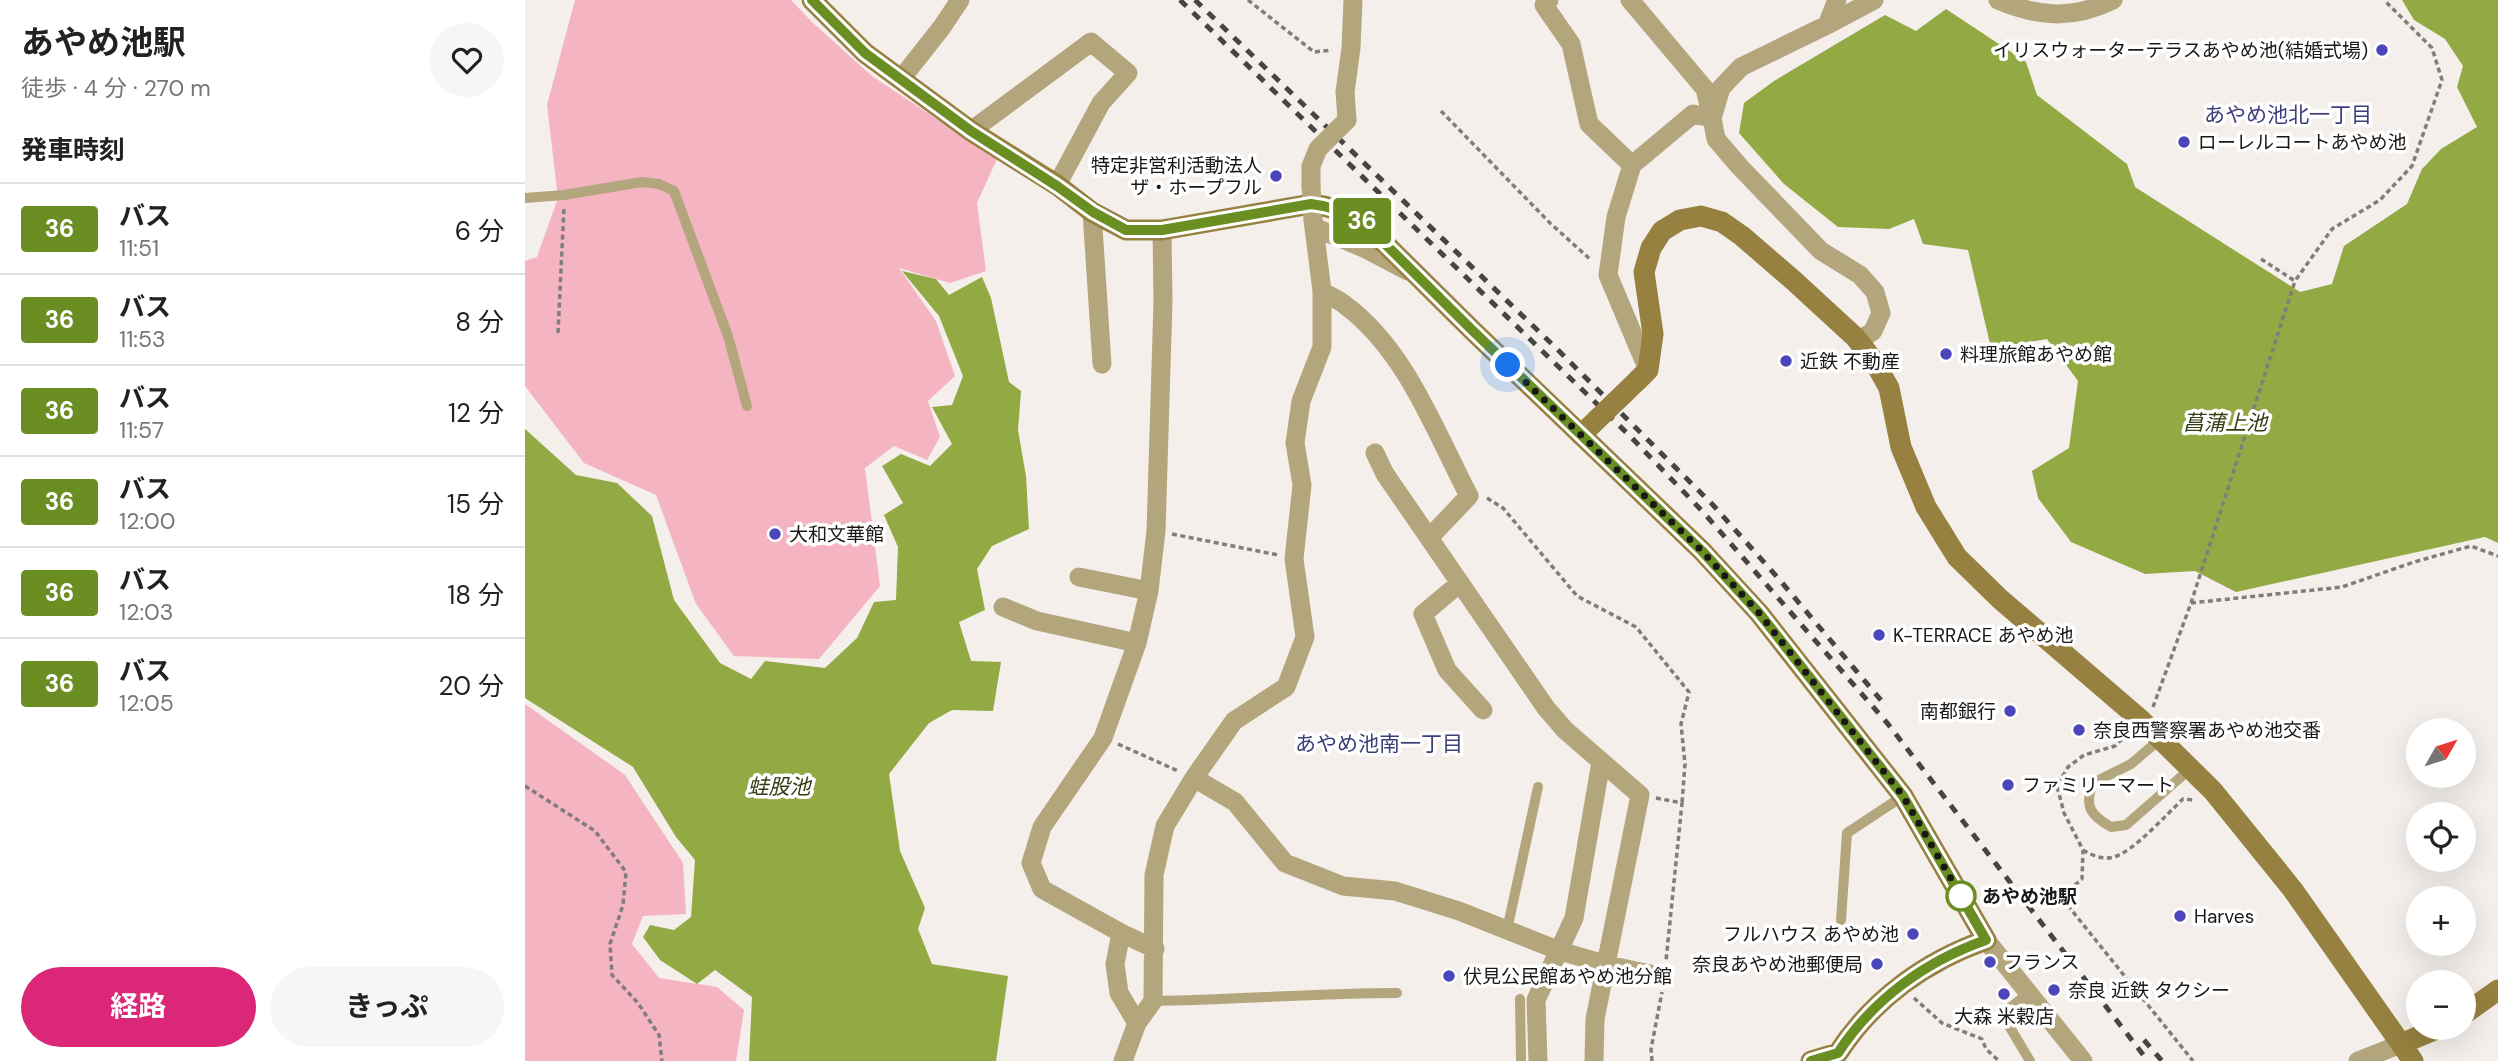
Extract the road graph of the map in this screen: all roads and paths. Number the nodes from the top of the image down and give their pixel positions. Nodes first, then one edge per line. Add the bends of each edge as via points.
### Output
1 (812, 0) edge
2 (960, 0) edge
3 (1248, 0) edge
4 (1363, 0) edge
5 (1549, 0) edge
6 (1630, 0) edge
7 (1837, 0) edge
8 (1874, 0) edge
9 (1998, 0) edge
10 (2113, 0) edge
11 (2384, 0) edge
12 (1352, 9) edge
13 (1827, 26) junction
14 (1351, 48) junction
15 (901, 79) junction
16 (1441, 111) dead end
17 (1712, 118) junction
18 (971, 131) junction
19 (1632, 165) junction
20 (1057, 186) junction
21 (564, 195) junction
22 (525, 198) edge
23 (1093, 212) junction
24 (1314, 224) junction
25 (1162, 230) junction
26 (2261, 259) dead end
27 (1415, 275) junction
28 (1608, 275) junction
29 (2295, 281) junction
30 (1322, 292) junction
31 (558, 333) dead end
32 (1859, 341) junction
33 (1102, 364) dead end
34 (1643, 375) junction
35 (747, 406) dead end
36 (1581, 435) junction
37 (1375, 453) dead end
38 (1469, 496) junction
39 (1156, 531) junction
40 (1429, 538) junction
41 (2498, 556) edge
42 (1294, 559) junction
43 (1079, 577) dead end
44 (1460, 583) junction
45 (1149, 591) junction
46 (2191, 603) junction
47 (1003, 607) dead end
48 (1137, 643) junction
49 (2153, 708) dead end
50 (1483, 710) dead end
51 (1103, 738) junction
52 (2159, 740) junction
53 (1601, 762) junction
54 (2190, 768) junction
55 (1194, 778) junction
56 (525, 786) edge
57 (1538, 787) dead end
58 (1640, 795) junction
59 (1903, 796) junction
60 (1682, 803) junction
61 (2201, 803) dead end
62 (2083, 850) dead end
63 (2061, 897) dead end
64 (1841, 920) dead end
65 (1507, 930) junction
66 (1121, 933) junction
67 (1986, 940) junction
68 (1155, 949) junction
69 (1560, 951) junction
70 (1608, 965) junction
71 (1664, 977) junction
72 (1900, 985) junction
73 (2498, 990) edge
74 (1397, 993) dead end
75 (2029, 993) junction
76 (1520, 999) dead end
77 (1153, 1001) junction
78 (2476, 1006) edge
79 (1137, 1023) junction
80 (2423, 1040) edge
81 (2407, 1052) edge
82 (1839, 1057) edge
83 (662, 1061) edge
84 (1123, 1061) edge
85 (1521, 1061) edge
86 (1538, 1061) edge
87 (1594, 1061) edge
88 (1652, 1061) edge
89 (1811, 1061) edge
90 (2000, 1061) edge
91 (2030, 1061) edge
92 (2083, 1061) edge
93 (2193, 1061) edge
94 (2358, 1061) edge

1 - 15 street via 865,53
2 - 15 street
3 - 14 path via 1314,52
4 - 12 street
5 - 19 street via 1544,5 1571,44 1589,124
6 - 17 street via 1705,89
7 - 13 street
8 - 13 street
9 - 10 street via 2044,15 2076,12
11 - 29 path via 2432,48 2442,80 2412,166 2380,200 2332,229
12 - 14 street
13 - 17 street via 1741,67 1721,88
14 - 24 street, bridge via 1345,92 1347,120 1318,149 1311,166
15 - 18 street
16 - 28 path via 1549,223
17 - 19 street via 1693,114
17 - 32 street via 1716,139 1739,166 1821,251 1860,275 1875,292 1881,313 1873,331
18 - 20 street
18 - 20 street via 1091,42 1128,73 1101,103
19 - 28 street via 1616,217
20 - 23 street
21 - 22 lane
21 - 31 path
21 - 35 lane via 642,182 674,191 728,336
23 - 25 street via 1126,230
23 - 33 street
24 - 27 street
24 - 30 street
25 - 27 street via 1311,204 1329,206 1363,222
25 - 39 street
26 - 29 path
27 - 36 street
28 - 34 street
29 - 46 path
30 - 38 street via 1345,304 1383,342 1414,389
30 - 42 street via 1322,347 1301,401 1295,443 1302,485
32 - 34 street via 1742,236 1722,222 1701,216 1680,220 1662,231 1651,248 1644,272 1653,334
32 - 52 street via 1889,388 1901,447 1926,507 1957,557
34 - 36 street, bridge
36 - 59 street via 1702,551 1759,613
37 - 40 street
38 - 40 street
38 - 60 path via 1486,497 1503,508 1577,596 1636,627 1689,692 1681,724
39 - 42 path
39 - 45 street
40 - 44 street
41 - 46 path via 2471,546 2342,587
42 - 55 street via 1305,637 1286,687 1234,721
43 - 45 street
44 - 50 street via 1423,614 1447,670
44 - 53 street via 1546,708
45 - 48 street
46 - 49 path
47 - 48 street via 1037,621
48 - 51 street
51 - 55 path
51 - 66 street via 1042,827 1031,863 1041,889
52 - 54 street
52 - 54 lane via 2131,764 2093,783 2087,798 2094,817 2111,827 2126,825
53 - 58 street
53 - 69 street via 1574,918
54 - 81 street via 2293,890
55 - 65 street via 1235,802 1285,863 1343,886 1395,891
55 - 68 street via 1165,826 1154,875
56 - 83 path via 595,831 626,873 610,944 612,975 659,1035
57 - 65 lane
58 - 60 path
58 - 70 street
59 - 64 lane via 1847,833
59 - 67 street
60 - 71 path
61 - 62 path via 2183,799 2115,856 2097,858
63 - 93 path
65 - 69 street
66 - 68 street
66 - 79 street via 1115,964 1119,993
67 - 72 street via 1953,952
67 - 75 street
68 - 77 street
69 - 70 street
69 - 86 street via 1536,999
70 - 71 street
70 - 87 street via 1595,1019
71 - 88 path
72 - 82 street via 1851,1034
72 - 90 path via 1942,1023 1982,1039
73 - 78 street
74 - 77 lane
75 - 91 lane via 2002,1014
75 - 92 street
76 - 85 lane
77 - 79 street
79 - 84 street
80 - 81 street
81 - 94 street
82 - 89 street

